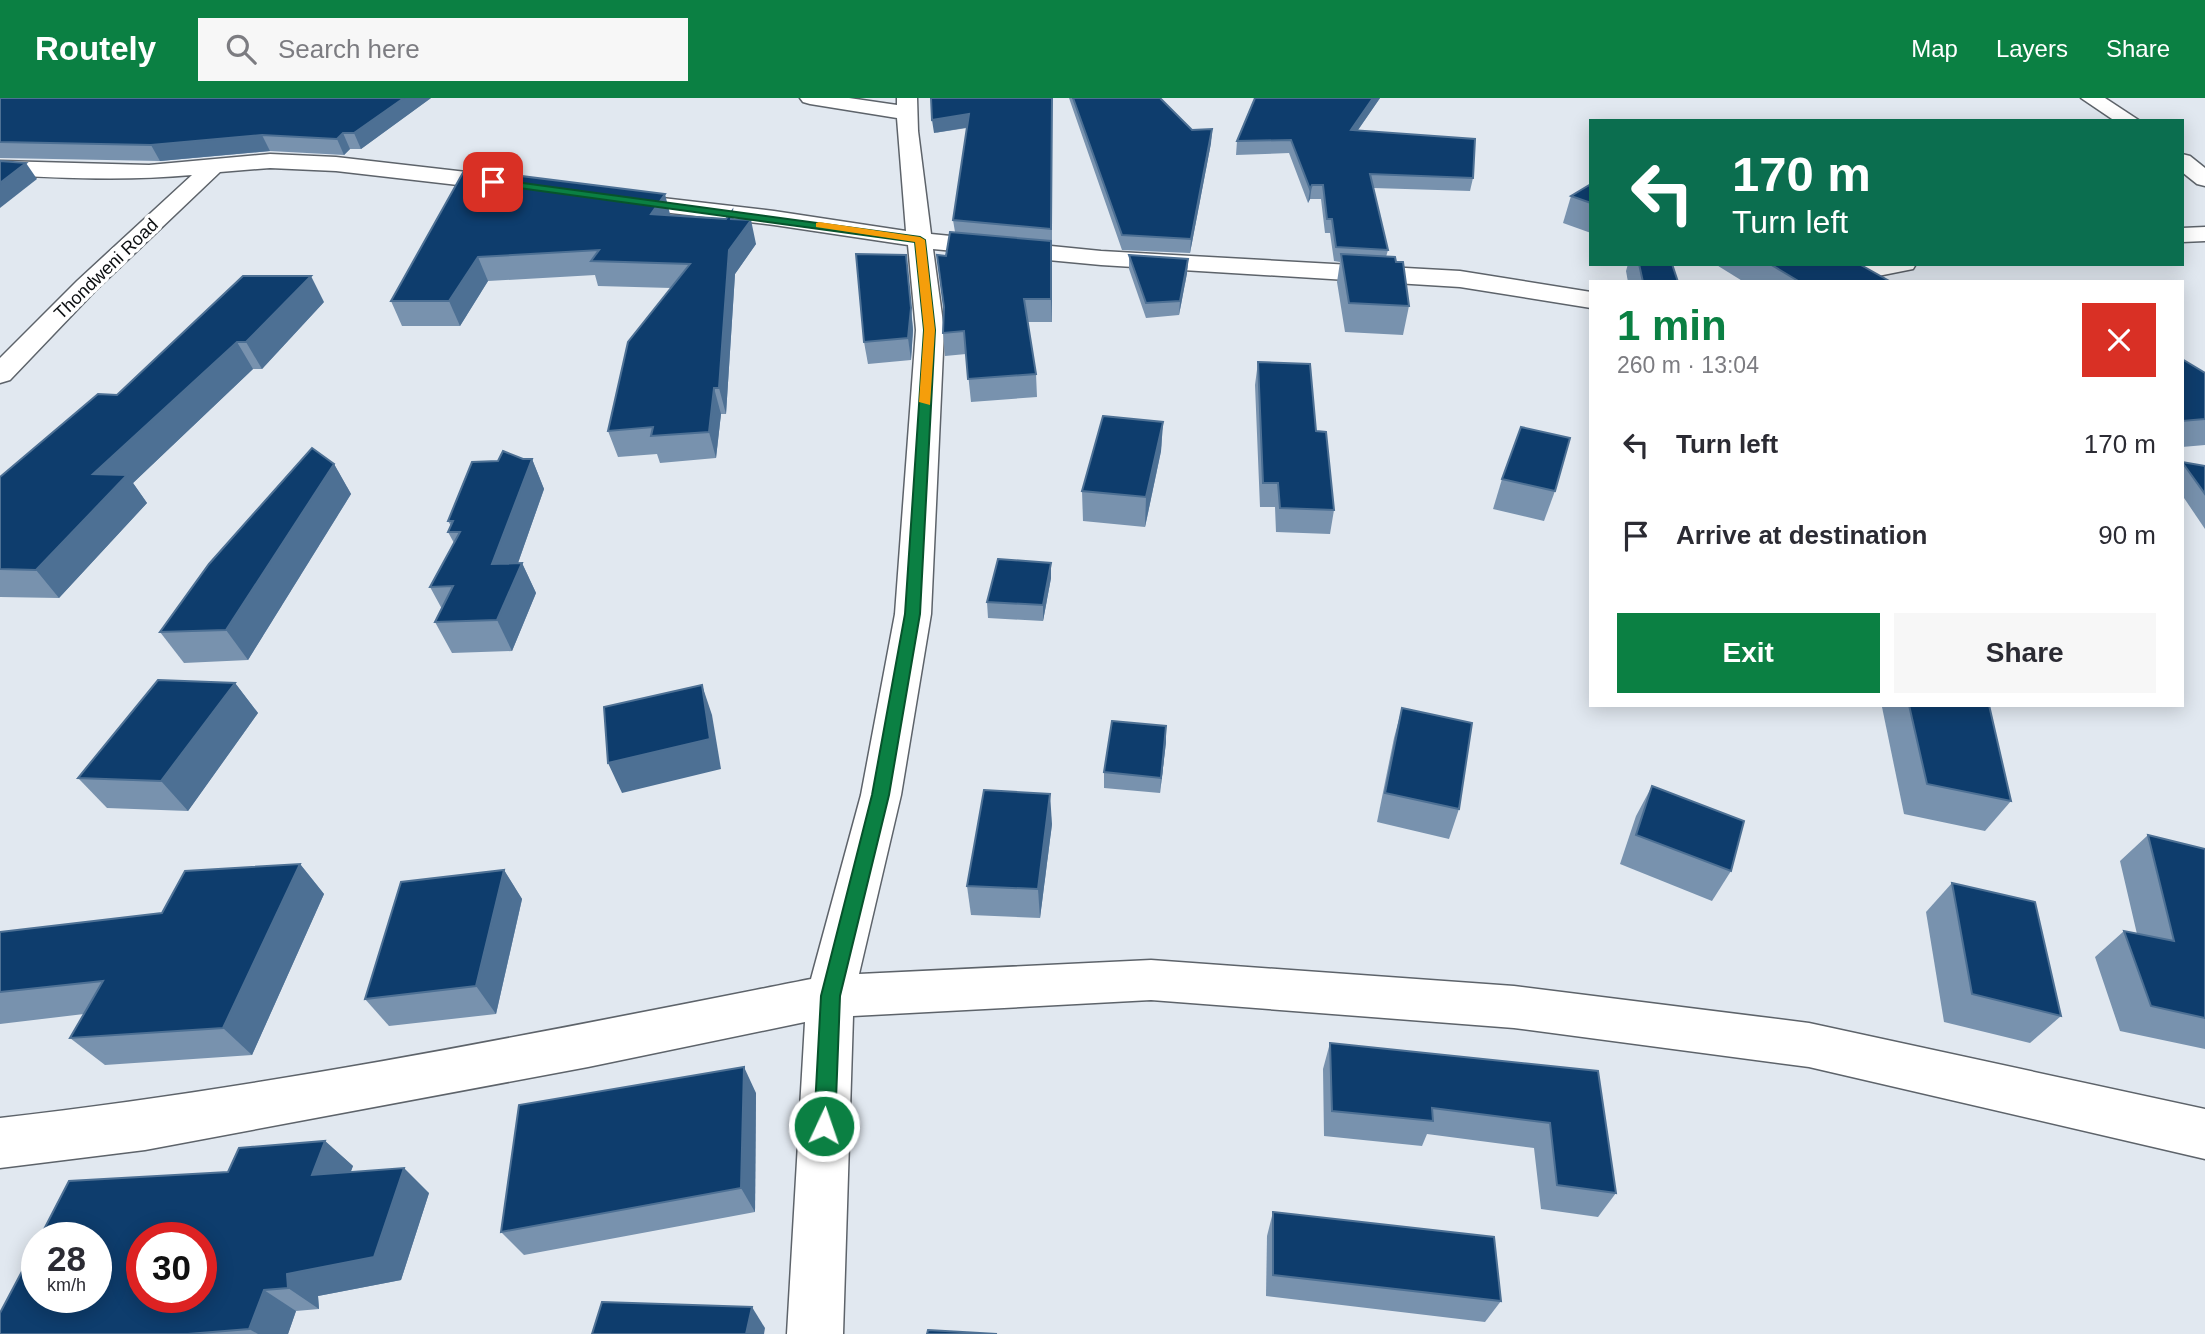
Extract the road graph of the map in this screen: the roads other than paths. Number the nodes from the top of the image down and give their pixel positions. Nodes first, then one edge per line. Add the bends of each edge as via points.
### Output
1 (810, 98) edge
2 (2091, 98) edge
3 (907, 106) edge
4 (2127, 119) edge
5 (2184, 163) edge
6 (215, 166) junction
7 (0, 168) edge
8 (2205, 179) edge
9 (532, 187) edge
10 (596, 196) edge
11 (2205, 234) edge
12 (2184, 235) edge
13 (920, 240) junction
14 (1893, 266) edge
15 (1816, 280) edge
16 (1589, 300) edge
17 (0, 374) edge
18 (830, 996) junction
19 (2205, 1134) edge
20 (0, 1143) edge
21 (815, 1334) edge

1 - 3 street
2 - 4 street
3 - 13 street
5 - 8 street
6 - 7 street via 149,172
6 - 9 street via 270,161 336,164
6 - 17 street, Thondweni Road
10 - 13 street
11 - 12 street
13 - 16 street via 1101,258 1460,279
13 - 18 street via 930,330 913,614 881,795
14 - 15 street
18 - 19 street via 1152,980 1514,1007 1809,1045
18 - 20 street via 145,1126
18 - 21 street

